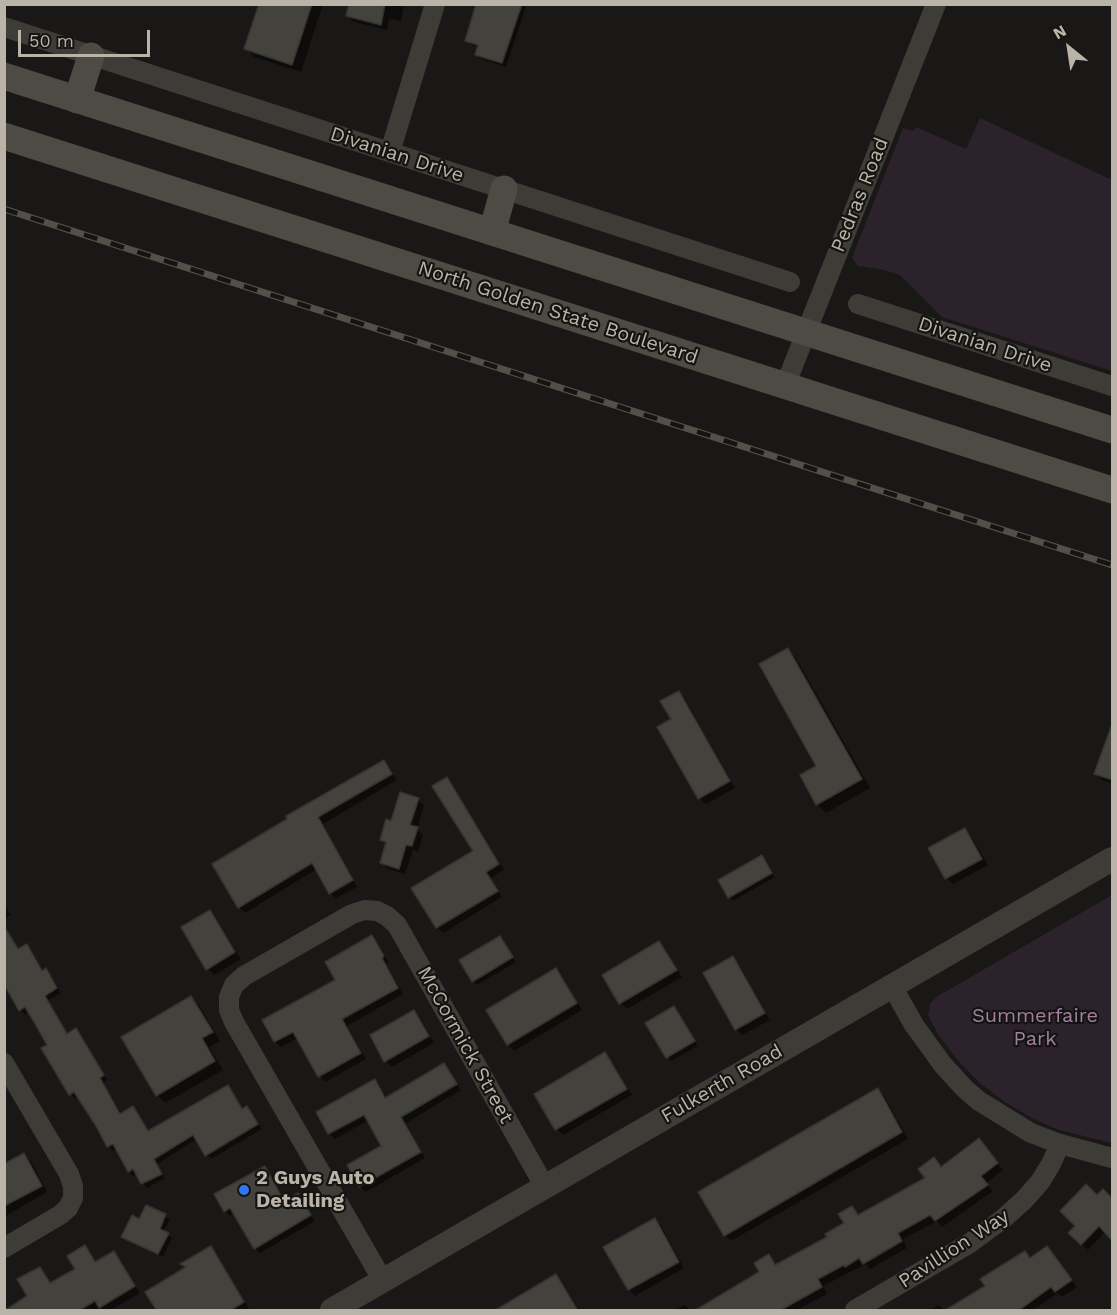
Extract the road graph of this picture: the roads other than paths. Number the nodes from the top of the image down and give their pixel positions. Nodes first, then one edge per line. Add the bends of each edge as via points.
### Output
1 (435, 4) edge
2 (936, 4) edge
3 (4, 27) edge
4 (92, 56) junction
5 (4, 76) edge
6 (77, 100) junction
7 (4, 136) edge
8 (390, 152) junction
9 (504, 189) junction
10 (492, 232) junction
11 (790, 282) dead end
12 (858, 304) dead end
13 (807, 331) junction
14 (785, 386) junction
15 (1113, 386) edge
16 (1113, 430) edge
17 (1113, 490) edge
18 (1113, 859) edge
19 (892, 986) junction
20 (4, 1063) edge
21 (1060, 1144) junction
22 (1113, 1158) edge
23 (545, 1187) junction
24 (4, 1248) edge
25 (383, 1281) junction
26 (332, 1311) edge
27 (855, 1311) edge

1 - 8 street
2 - 13 street, Pedras Road
3 - 4 street, Divanian Drive
4 - 6 main road
4 - 8 street, Divanian Drive
5 - 6 main road
6 - 10 main road
7 - 14 main road, North Golden State Boulevard
8 - 9 street, Divanian Drive
9 - 10 main road
9 - 11 street, Divanian Drive
10 - 13 main road
12 - 15 street, Divanian Drive
13 - 14 street, Pedras Road
13 - 16 main road
14 - 17 main road, North Golden State Boulevard
18 - 19 street, Fulkerth Road
19 - 21 street via 923,1038 965,1089 1005,1119
19 - 23 street, Fulkerth Road
20 - 24 street via 73,1186 68,1208
21 - 22 street
21 - 27 street, Pavillion Way via 1040,1182 1004,1218 970,1243
23 - 25 street, Fulkerth Road
23 - 25 street, McCormick Street via 397,925 387,916 365,910 352,914 244,976 229,997 234,1022
25 - 26 street, Fulkerth Road

